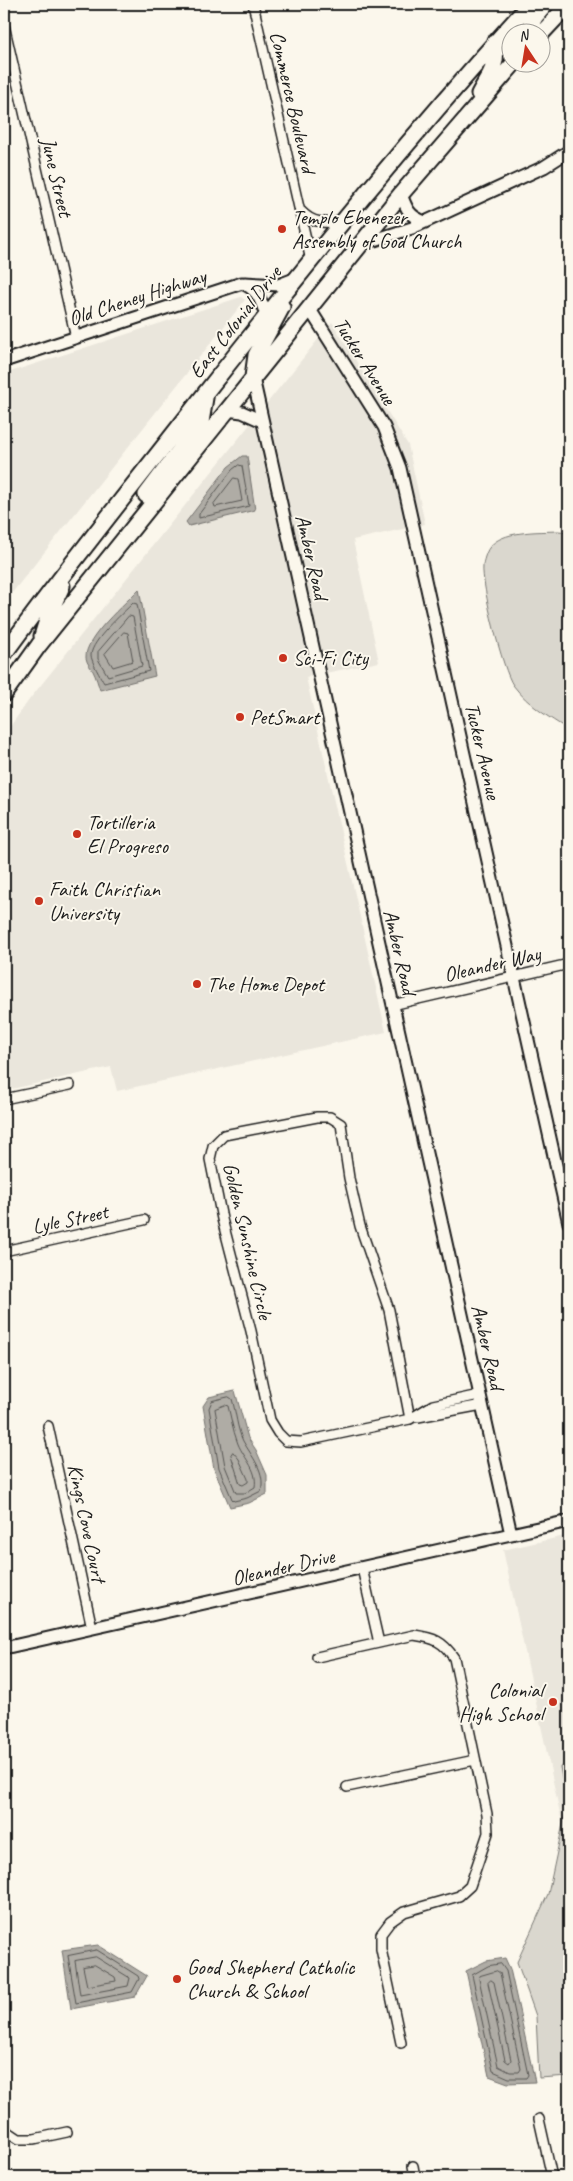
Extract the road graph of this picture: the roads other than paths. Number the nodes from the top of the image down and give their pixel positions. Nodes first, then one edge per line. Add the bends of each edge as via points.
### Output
1 (253, 4) edge
2 (530, 4) edge
3 (546, 4) edge
4 (569, 4) edge
5 (532, 22) edge
6 (4, 24) edge
7 (550, 24) edge
8 (494, 43) junction
9 (506, 72) edge
10 (461, 123) junction
11 (569, 151) edge
12 (401, 194) junction
13 (299, 208) junction
14 (342, 222) junction
15 (425, 222) junction
16 (360, 244) junction
17 (310, 261) junction
18 (299, 275) junction
19 (242, 283) junction
20 (309, 308) junction
21 (266, 315) junction
22 (76, 338) junction
23 (4, 361) edge
24 (253, 378) junction
25 (206, 392) junction
26 (227, 410) junction
27 (262, 422) junction
28 (145, 513) junction
29 (78, 553) junction
30 (39, 645) junction
31 (4, 654) edge
32 (4, 694) edge
33 (569, 964) edge
34 (514, 978) junction
35 (392, 1005) junction
36 (70, 1085) dead end
37 (4, 1099) edge
38 (144, 1220) dead end
39 (569, 1223) edge
40 (4, 1251) edge
41 (480, 1400) junction
42 (410, 1419) junction
43 (48, 1426) dead end
44 (569, 1521) edge
45 (511, 1534) junction
46 (362, 1568) junction
47 (92, 1628) junction
48 (379, 1643) junction
49 (4, 1648) edge
50 (317, 1657) dead end
51 (475, 1760) junction
52 (347, 1787) dead end
53 (401, 2043) dead end
54 (539, 2119) dead end
55 (4, 2130) edge
56 (67, 2132) dead end
57 (412, 2166) dead end
58 (415, 2177) edge
59 (552, 2177) edge

1 - 13 street, Commerce Boulevard
2 - 8 highway, East Colonial Drive
3 - 5 highway
4 - 7 highway
6 - 22 street, June Street
8 - 10 highway via 497,54 495,66
8 - 14 highway, East Colonial Drive
9 - 10 highway
10 - 12 highway
11 - 15 street via 544,167
12 - 15 street via 409,213
12 - 16 highway
13 - 14 street via 317,223
13 - 17 street, Commerce Boulevard
14 - 17 highway, East Colonial Drive
15 - 16 street
16 - 20 highway
17 - 18 highway, East Colonial Drive
18 - 19 street via 279,285
18 - 21 highway, East Colonial Drive
18 - 24 highway via 256,355
19 - 21 street via 252,286
19 - 22 street, Old Cheney Highway
20 - 24 highway
20 - 34 street, Tucker Avenue via 384,427 400,468
21 - 25 highway, East Colonial Drive
22 - 23 street, Old Cheney Highway
24 - 26 highway
24 - 27 street, Amber Road
25 - 28 highway via 201,422 143,500
25 - 29 highway, East Colonial Drive
26 - 27 street via 242,412
26 - 28 highway
27 - 35 street, Amber Road
28 - 30 highway
29 - 30 highway via 49,614
29 - 31 highway, East Colonial Drive
30 - 32 highway
33 - 34 street, Oleander Way
34 - 35 street, Oleander Way
34 - 39 street, Tucker Avenue
35 - 41 street, Amber Road
36 - 37 street
38 - 40 street, Lyle Street
41 - 42 street, Golden Sunshine Circle
41 - 45 street, Amber Road
42 - 42 street, Golden Sunshine Circle via 301,1442 286,1440 278,1433 270,1420 210,1159 213,1146 224,1135 317,1116 330,1117 341,1124 360,1226 389,1310
43 - 47 street, Kings Cove Court
44 - 45 street, Oleander Drive
45 - 46 street, Oleander Drive
46 - 47 street, Oleander Drive
46 - 48 street
47 - 49 street, Oleander Drive
48 - 50 street
48 - 51 street via 414,1635 429,1637 445,1645 454,1658
51 - 52 street
51 - 53 street via 488,1833 470,1886 459,1896 404,1912 381,1934 381,1949
54 - 59 street
55 - 56 street via 19,2138 34,2139
57 - 58 street

